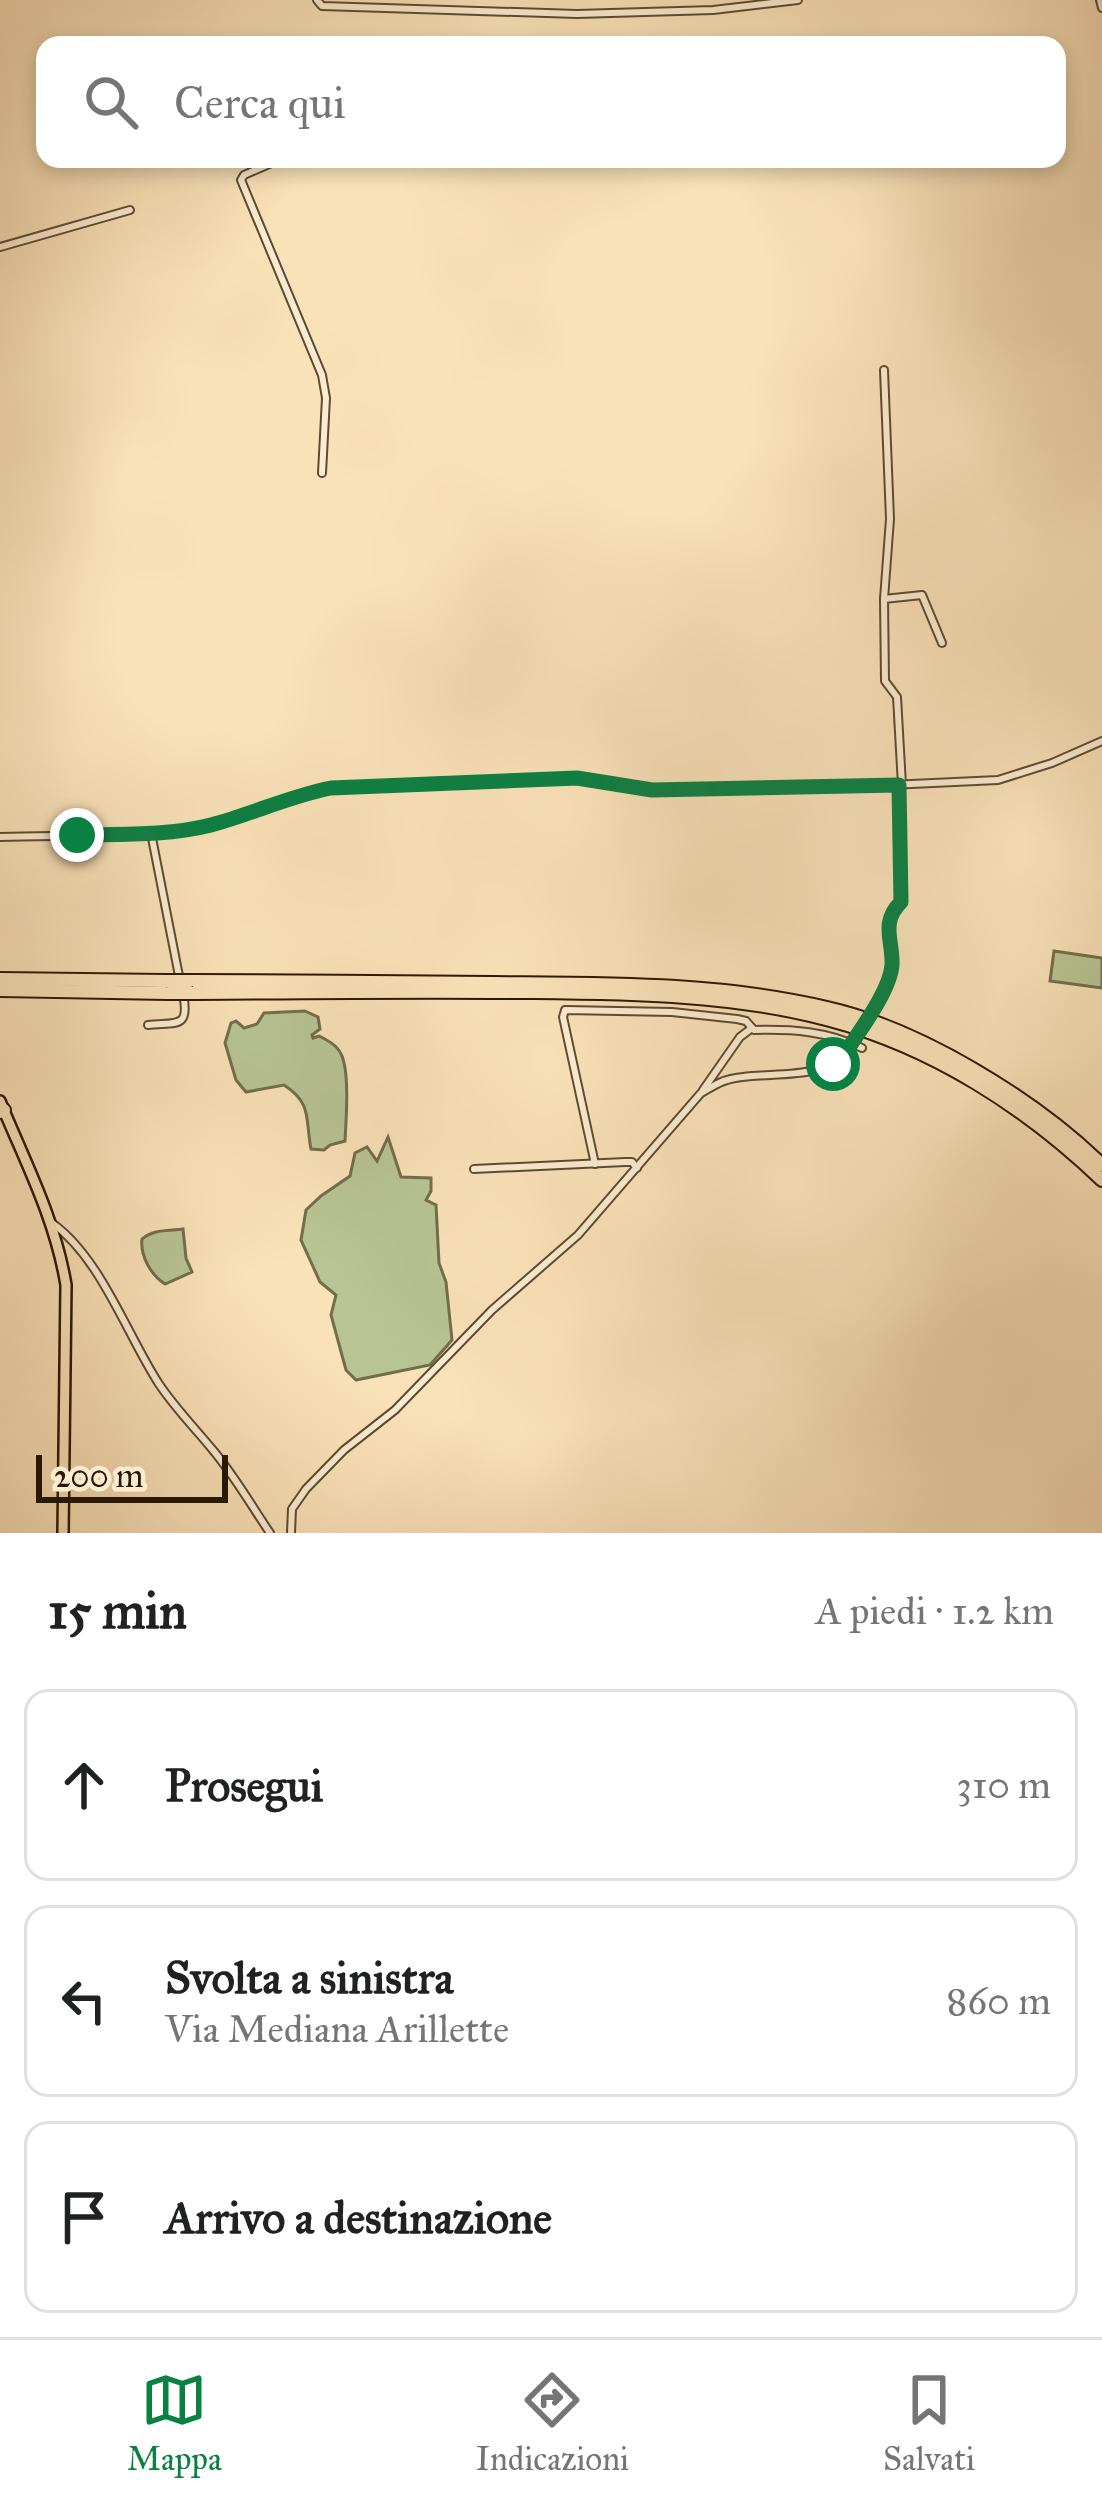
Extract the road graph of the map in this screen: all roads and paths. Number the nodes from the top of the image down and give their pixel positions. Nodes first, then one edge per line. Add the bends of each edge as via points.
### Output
1 (317, 0) edge
2 (798, 0) edge
3 (260, 168) edge
4 (130, 210) dead end
5 (0, 247) edge
6 (884, 370) dead end
7 (322, 473) dead end
8 (884, 599) junction
9 (942, 643) dead end
10 (1102, 741) edge
11 (901, 785) junction
12 (151, 833) junction
13 (0, 837) edge
14 (0, 979) edge
15 (167, 987) junction
16 (191, 987) junction
17 (0, 990) edge
18 (148, 1025) dead end
19 (752, 1028) junction
20 (862, 1048) dead end
21 (701, 1093) junction
22 (1, 1108) edge
23 (595, 1164) junction
24 (1102, 1165) edge
25 (637, 1168) junction
26 (474, 1169) dead end
27 (1102, 1180) edge
28 (52, 1223) junction
29 (63, 1533) edge
30 (270, 1533) edge
31 (292, 1533) edge

1 - 2 street via 577,14
3 - 7 street via 241,180 322,375
4 - 5 street
6 - 8 street
8 - 9 street via 922,595
8 - 11 street via 885,681 897,697
10 - 11 street via 998,780
11 - 12 street via 652,790 577,778 350,787
11 - 21 street, bridge via 901,902 887,928 890,979 842,1058 821,1069 727,1080
12 - 13 street
12 - 18 street via 187,1012 179,1022
14 - 15 highway
15 - 16 highway, bridge
15 - 17 highway
16 - 24 highway via 608,983 784,998 868,1021 957,1060 1075,1138
16 - 27 highway via 609,993 731,1001 833,1020 927,1056 1018,1109
19 - 20 street via 789,1028
19 - 21 street
19 - 23 street via 701,1014 565,1010
21 - 25 street
22 - 28 main road
23 - 25 street
23 - 26 street
25 - 31 street via 559,1254 306,1489 292,1509
28 - 29 main road via 66,1285
28 - 30 street via 92,1268 158,1383

